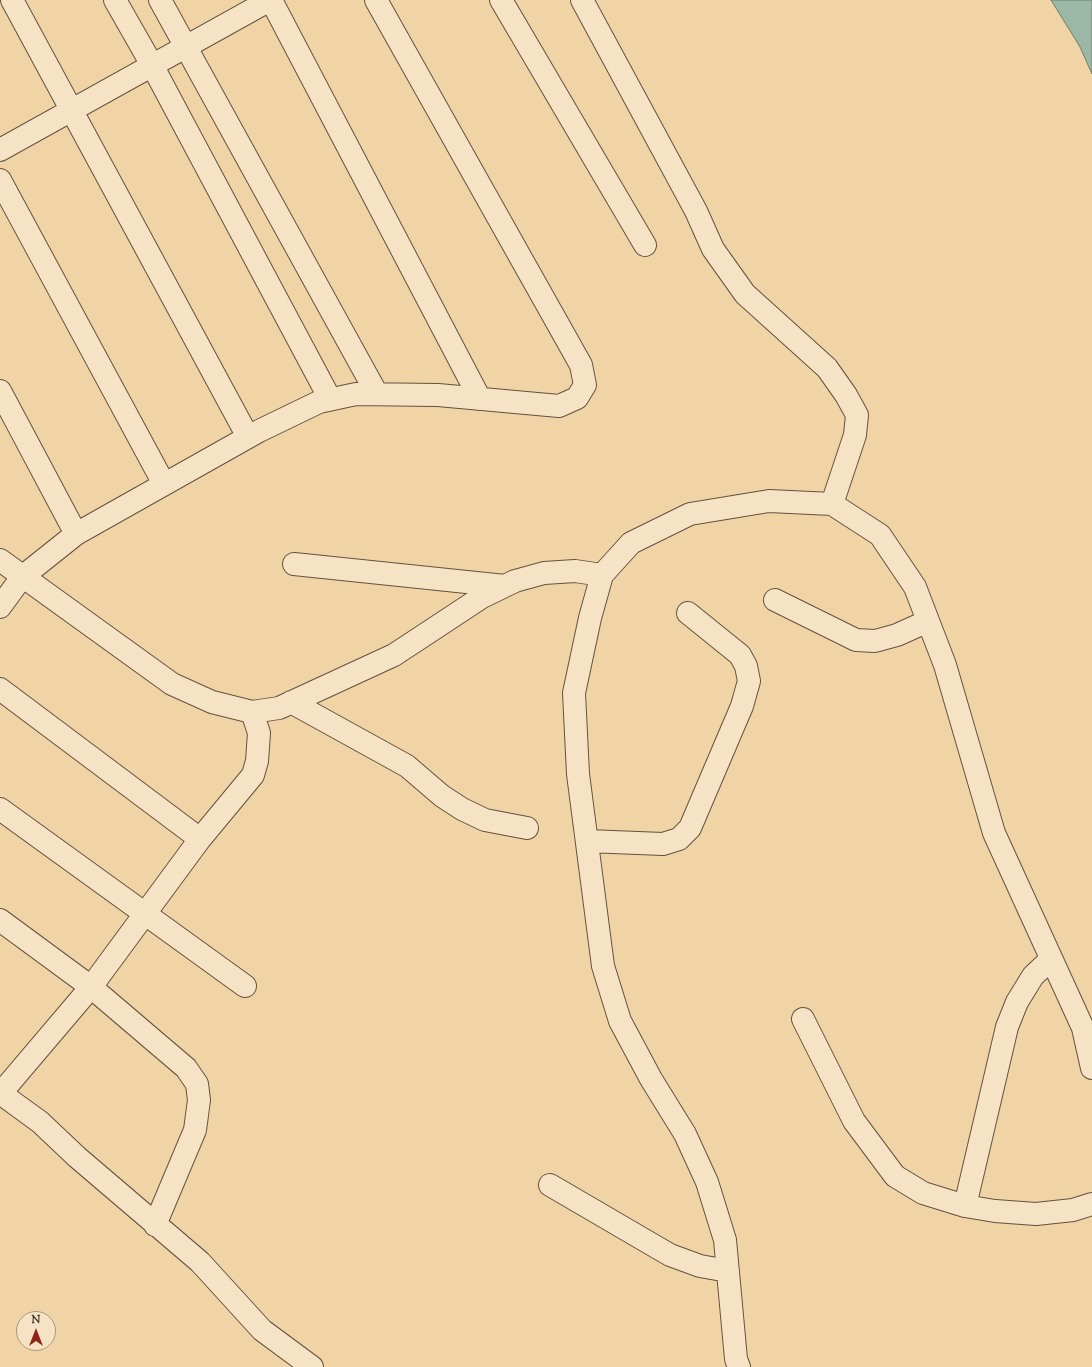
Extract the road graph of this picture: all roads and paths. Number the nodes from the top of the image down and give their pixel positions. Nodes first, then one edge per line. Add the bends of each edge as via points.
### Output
1 (12, 0) edge
2 (115, 0) edge
3 (160, 0) edge
4 (270, 0) edge
5 (376, 0) edge
6 (501, 0) edge
7 (582, 0) edge
8 (185, 47) junction
9 (152, 65) junction
10 (72, 110) junction
11 (0, 150) edge
12 (0, 180) edge
13 (645, 245) dead end
14 (0, 391) edge
15 (377, 394) junction
16 (330, 399) junction
17 (480, 399) junction
18 (248, 437) junction
19 (164, 484) junction
20 (832, 504) junction
21 (76, 534) junction
22 (0, 560) edge
23 (294, 564) dead end
24 (602, 575) junction
25 (22, 577) junction
26 (505, 586) junction
27 (775, 600) dead end
28 (0, 607) edge
29 (688, 613) dead end
30 (928, 621) junction
31 (0, 689) edge
32 (291, 702) junction
33 (252, 712) junction
34 (0, 809) edge
35 (527, 828) dead end
36 (200, 839) junction
37 (587, 841) junction
38 (145, 913) junction
39 (0, 920) edge
40 (1051, 959) junction
41 (245, 986) dead end
42 (91, 987) junction
43 (803, 1019) dead end
44 (1092, 1068) edge
45 (0, 1093) edge
46 (550, 1185) dead end
47 (1092, 1204) edge
48 (965, 1206) junction
49 (155, 1225) junction
50 (728, 1271) junction
51 (312, 1367) edge
52 (739, 1367) edge

1 - 10 street
2 - 9 street
3 - 8 street
4 - 8 street
4 - 17 street
5 - 17 street via 581,365 585,384 577,398 559,406
6 - 13 street
7 - 20 street via 696,211 713,249 745,294 827,368 857,415 855,436
8 - 9 street
8 - 15 street
9 - 10 street
9 - 16 street
10 - 11 street
10 - 18 street
12 - 19 street
14 - 21 street
15 - 16 street via 356,394
15 - 17 street
16 - 18 street
18 - 19 street
19 - 21 street
20 - 24 street via 769,501 690,514 630,543
20 - 30 street via 880,535 915,588
21 - 25 street
22 - 25 street
23 - 26 street
24 - 26 street via 575,571 544,573
24 - 37 street via 574,693 578,774
25 - 28 street
25 - 33 street via 172,684 212,702
26 - 32 street via 482,597 394,655
27 - 30 street via 856,640 875,641
29 - 37 street via 740,655 746,666 749,681 742,706 690,828 679,839 663,844
30 - 40 street via 946,665 994,833
31 - 36 street
32 - 33 street via 280,708
32 - 35 street via 407,766 442,796 462,809 485,820
33 - 36 street via 259,733 254,775
34 - 38 street
36 - 38 street
37 - 50 street via 603,966 620,1020 651,1079 685,1134 707,1182 725,1240
38 - 41 street
38 - 42 street
39 - 42 street
40 - 44 street via 1083,1028
40 - 48 street via 1033,976 1017,1002 1007,1027
42 - 45 street
42 - 49 street via 186,1068 197,1084 199,1100 195,1130
43 - 48 street via 854,1121 896,1176 923,1193
45 - 49 street via 40,1122
46 - 50 street via 670,1255 700,1266
47 - 48 street via 1073,1210 1036,1214
49 - 51 street via 200,1262 262,1330
50 - 52 street via 736,1359

